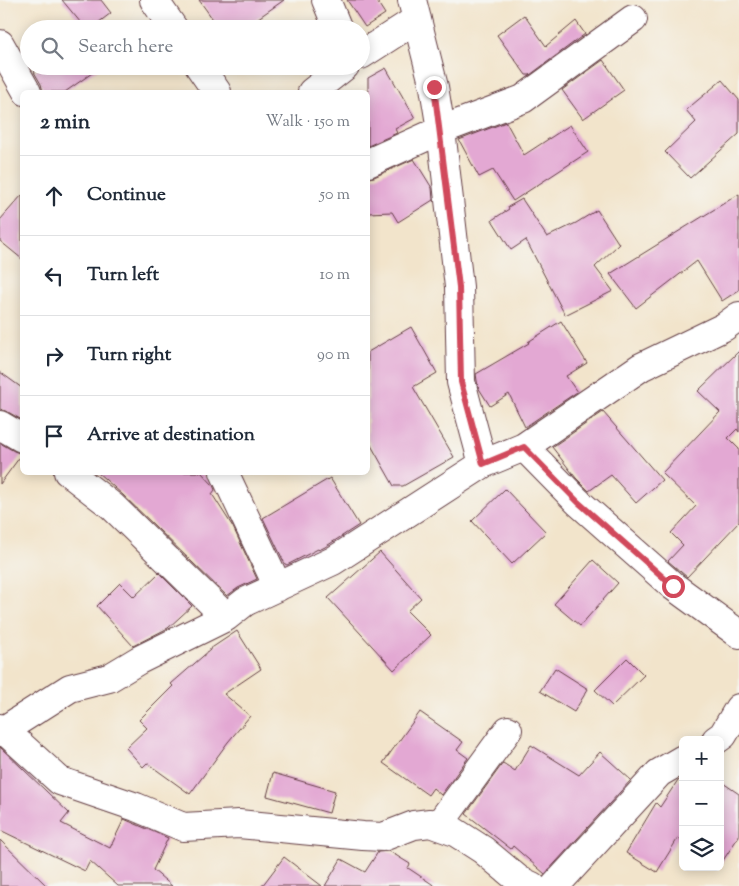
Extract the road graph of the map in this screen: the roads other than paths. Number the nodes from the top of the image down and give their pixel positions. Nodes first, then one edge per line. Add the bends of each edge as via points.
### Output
1 (154, 0) edge
2 (326, 0) edge
3 (414, 10) edge
4 (633, 19) dead end
5 (168, 20) edge
6 (334, 20) edge
7 (0, 44) edge
8 (370, 47) edge
9 (205, 75) edge
10 (334, 75) edge
11 (26, 90) edge
12 (216, 90) edge
13 (315, 90) edge
14 (440, 130) junction
15 (370, 163) edge
16 (739, 316) edge
17 (0, 424) edge
18 (20, 437) edge
19 (524, 447) junction
20 (483, 464) junction
21 (72, 475) edge
22 (225, 475) edge
23 (278, 587) junction
24 (226, 618) junction
25 (739, 634) edge
26 (739, 708) edge
27 (1, 730) edge
28 (508, 730) dead end
29 (722, 736) edge
30 (679, 761) edge
31 (438, 826) junction
32 (532, 886) edge
33 (555, 886) edge

1 - 5 street
2 - 6 street
3 - 8 street
3 - 14 street via 434,87
4 - 14 street via 523,99
7 - 11 street
9 - 12 street
10 - 13 street
14 - 15 street
14 - 20 street via 459,287 461,382
16 - 19 street via 724,327 642,367
17 - 18 street
19 - 20 street
19 - 25 street via 578,502 673,586
20 - 23 street via 333,561
21 - 24 street via 112,506
22 - 23 street
23 - 24 street via 244,602
24 - 27 street via 110,678 70,688
26 - 29 street
27 - 31 street via 60,781 183,827 239,824 384,836 414,825 430,823
28 - 31 street
30 - 33 street via 659,773
31 - 32 street via 455,832 519,880

